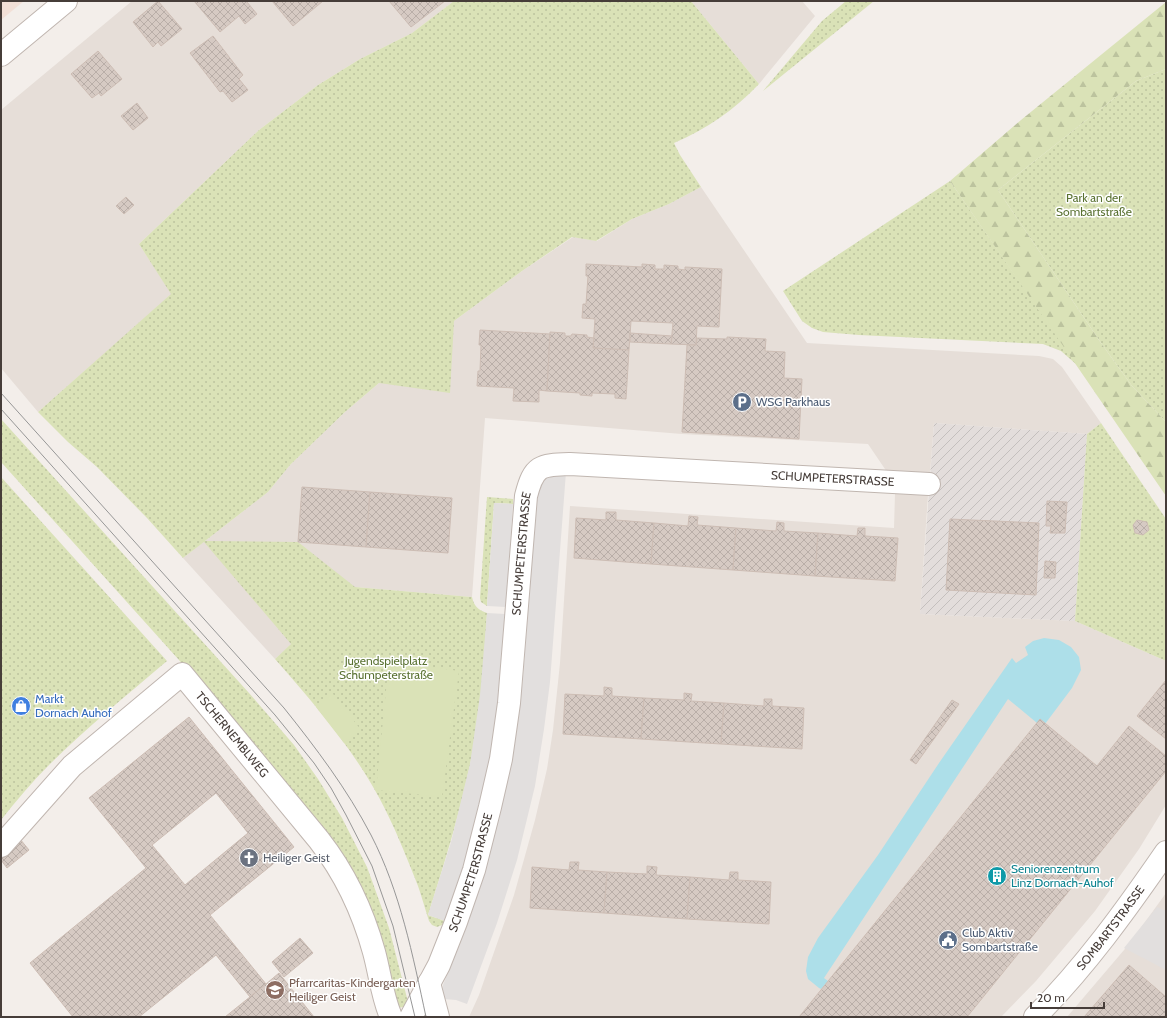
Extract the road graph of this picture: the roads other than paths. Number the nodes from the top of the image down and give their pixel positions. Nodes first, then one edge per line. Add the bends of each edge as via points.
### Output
1 (66, 1) edge
2 (1, 55) edge
3 (929, 484) dead end
4 (1, 846) edge
5 (1166, 852) edge
6 (429, 983) junction
7 (391, 1017) edge
8 (411, 1017) edge
9 (438, 1017) edge
10 (1035, 1017) edge

1 - 2 street
3 - 6 street, SCHUMPETERSTRASSE via 570,464 548,464 537,470 530,480 526,496 509,703 490,808 474,870 456,922
4 - 7 street, TSCHERNEMBLWEG via 72,766 182,674 336,863 368,932
5 - 10 street, SOMBARTSTRASSE via 1092,954
6 - 8 street, SCHUMPETERSTRASSE
6 - 9 street

